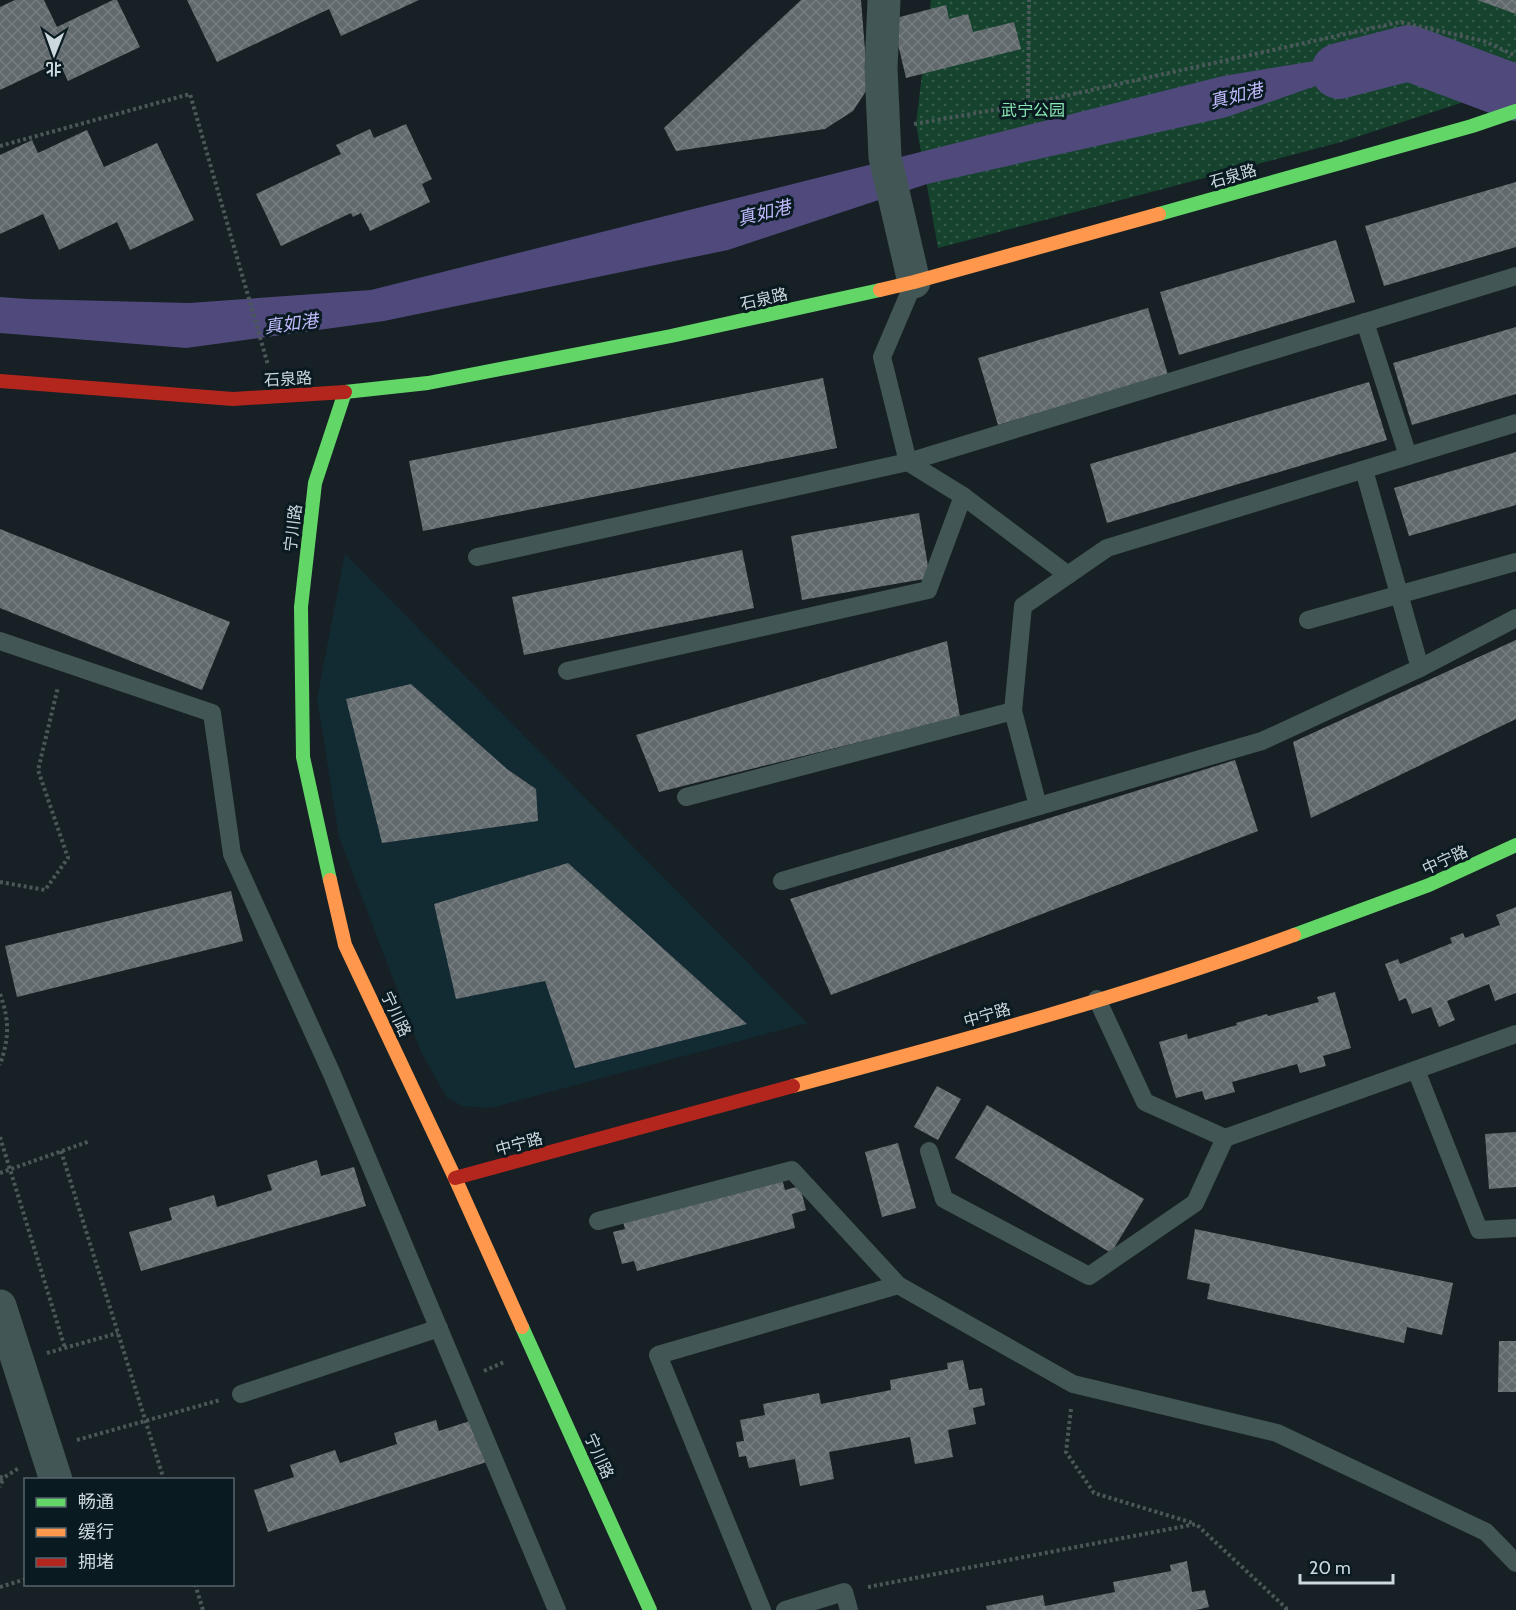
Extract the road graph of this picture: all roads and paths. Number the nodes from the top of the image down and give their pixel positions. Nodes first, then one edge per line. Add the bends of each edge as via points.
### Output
1 (884, 0) edge
2 (1029, 0) edge
3 (1516, 56) edge
4 (1028, 104) junction
5 (1516, 111) edge
6 (884, 144) junction
7 (0, 146) edge
8 (1516, 276) edge
9 (914, 282) junction
10 (1365, 322) junction
11 (270, 372) dead end
12 (0, 381) edge
13 (345, 392) junction
14 (1516, 423) edge
15 (1408, 456) junction
16 (908, 462) junction
17 (1364, 470) junction
18 (963, 496) junction
19 (477, 557) dead end
20 (1516, 562) edge
21 (1068, 575) junction
22 (1399, 595) junction
23 (1516, 618) edge
24 (1308, 620) dead end
25 (0, 641) edge
26 (63, 663) junction
27 (1420, 668) junction
28 (567, 671) dead end
29 (1012, 711) junction
30 (687, 797) dead end
31 (1038, 806) junction
32 (1516, 845) edge
33 (782, 881) dead end
34 (0, 882) edge
35 (0, 994) edge
36 (1097, 999) junction
37 (1516, 1034) edge
38 (0, 1065) edge
39 (1416, 1070) junction
40 (0, 1137) edge
41 (1225, 1138) junction
42 (90, 1141) dead end
43 (61, 1151) junction
44 (929, 1151) dead end
45 (10, 1169) junction
46 (0, 1173) edge
47 (455, 1178) junction
48 (598, 1221) dead end
49 (1516, 1228) edge
50 (898, 1285) junction
51 (0, 1306) edge
52 (439, 1328) junction
53 (118, 1333) junction
54 (65, 1348) junction
55 (532, 1350) junction
56 (18, 1361) junction
57 (461, 1381) junction
58 (1073, 1384) junction
59 (241, 1394) joint
60 (146, 1421) junction
61 (51, 1464) edge
62 (1, 1478) edge
63 (164, 1478) edge
64 (0, 1487) edge
65 (1196, 1524) junction
66 (1516, 1563) edge
67 (24, 1580) edge
68 (196, 1586) edge
69 (0, 1587) edge
70 (844, 1592) junction
71 (203, 1610) edge
72 (557, 1610) edge
73 (650, 1610) edge
74 (762, 1610) edge
75 (785, 1610) edge
76 (849, 1610) edge
77 (1286, 1610) edge

1 - 6 street
2 - 4 path
3 - 4 path via 1484,41 1400,22
4 - 6 path
5 - 9 street, 石泉路
6 - 9 street
7 - 11 path via 189,94
8 - 10 lane
9 - 13 street, 石泉路 via 474,375
9 - 16 lane via 882,357
10 - 15 lane
10 - 16 lane
12 - 13 street, 石泉路 via 233,399
13 - 47 street, 宁川路 via 315,483 301,606 303,758 345,945
14 - 15 lane
15 - 17 lane
16 - 18 lane
16 - 19 lane
17 - 21 lane via 1107,548
17 - 22 lane
18 - 21 lane
18 - 28 lane via 928,590
20 - 22 lane
21 - 29 lane via 1023,606
22 - 24 lane
22 - 27 lane
23 - 27 lane
25 - 26 lane
26 - 34 path via 38,770 68,858 45,890
26 - 52 lane via 212,713 232,854 332,1074
27 - 31 lane via 1262,741
29 - 30 lane
29 - 31 lane
31 - 33 lane
32 - 36 street, 中宁路 via 1430,885 1215,964
35 - 38 path via 7,1014 7,1045
36 - 41 lane via 1145,1102
36 - 47 street, 中宁路 via 857,1070
37 - 39 lane
39 - 41 lane
39 - 49 lane via 1479,1230
40 - 45 path
41 - 44 lane via 1195,1203 1089,1276 944,1199
42 - 43 path
43 - 45 path
43 - 53 path
45 - 46 path
45 - 54 path
47 - 55 street, 宁川路
48 - 50 lane via 792,1170
50 - 58 lane
50 - 74 lane via 658,1355
51 - 56 street
52 - 57 lane
52 - 59 lane
53 - 54 path
53 - 60 path
54 - 56 path
55 - 57 path
55 - 73 street, 宁川路
56 - 61 street
57 - 72 lane
58 - 65 path via 1066,1452 1094,1493
58 - 66 lane via 1277,1433 1486,1532
59 - 60 path
60 - 61 path
60 - 63 path
61 - 62 path
62 - 64 path
65 - 70 path
65 - 77 path
67 - 69 path
68 - 71 path
70 - 75 lane
70 - 76 lane

